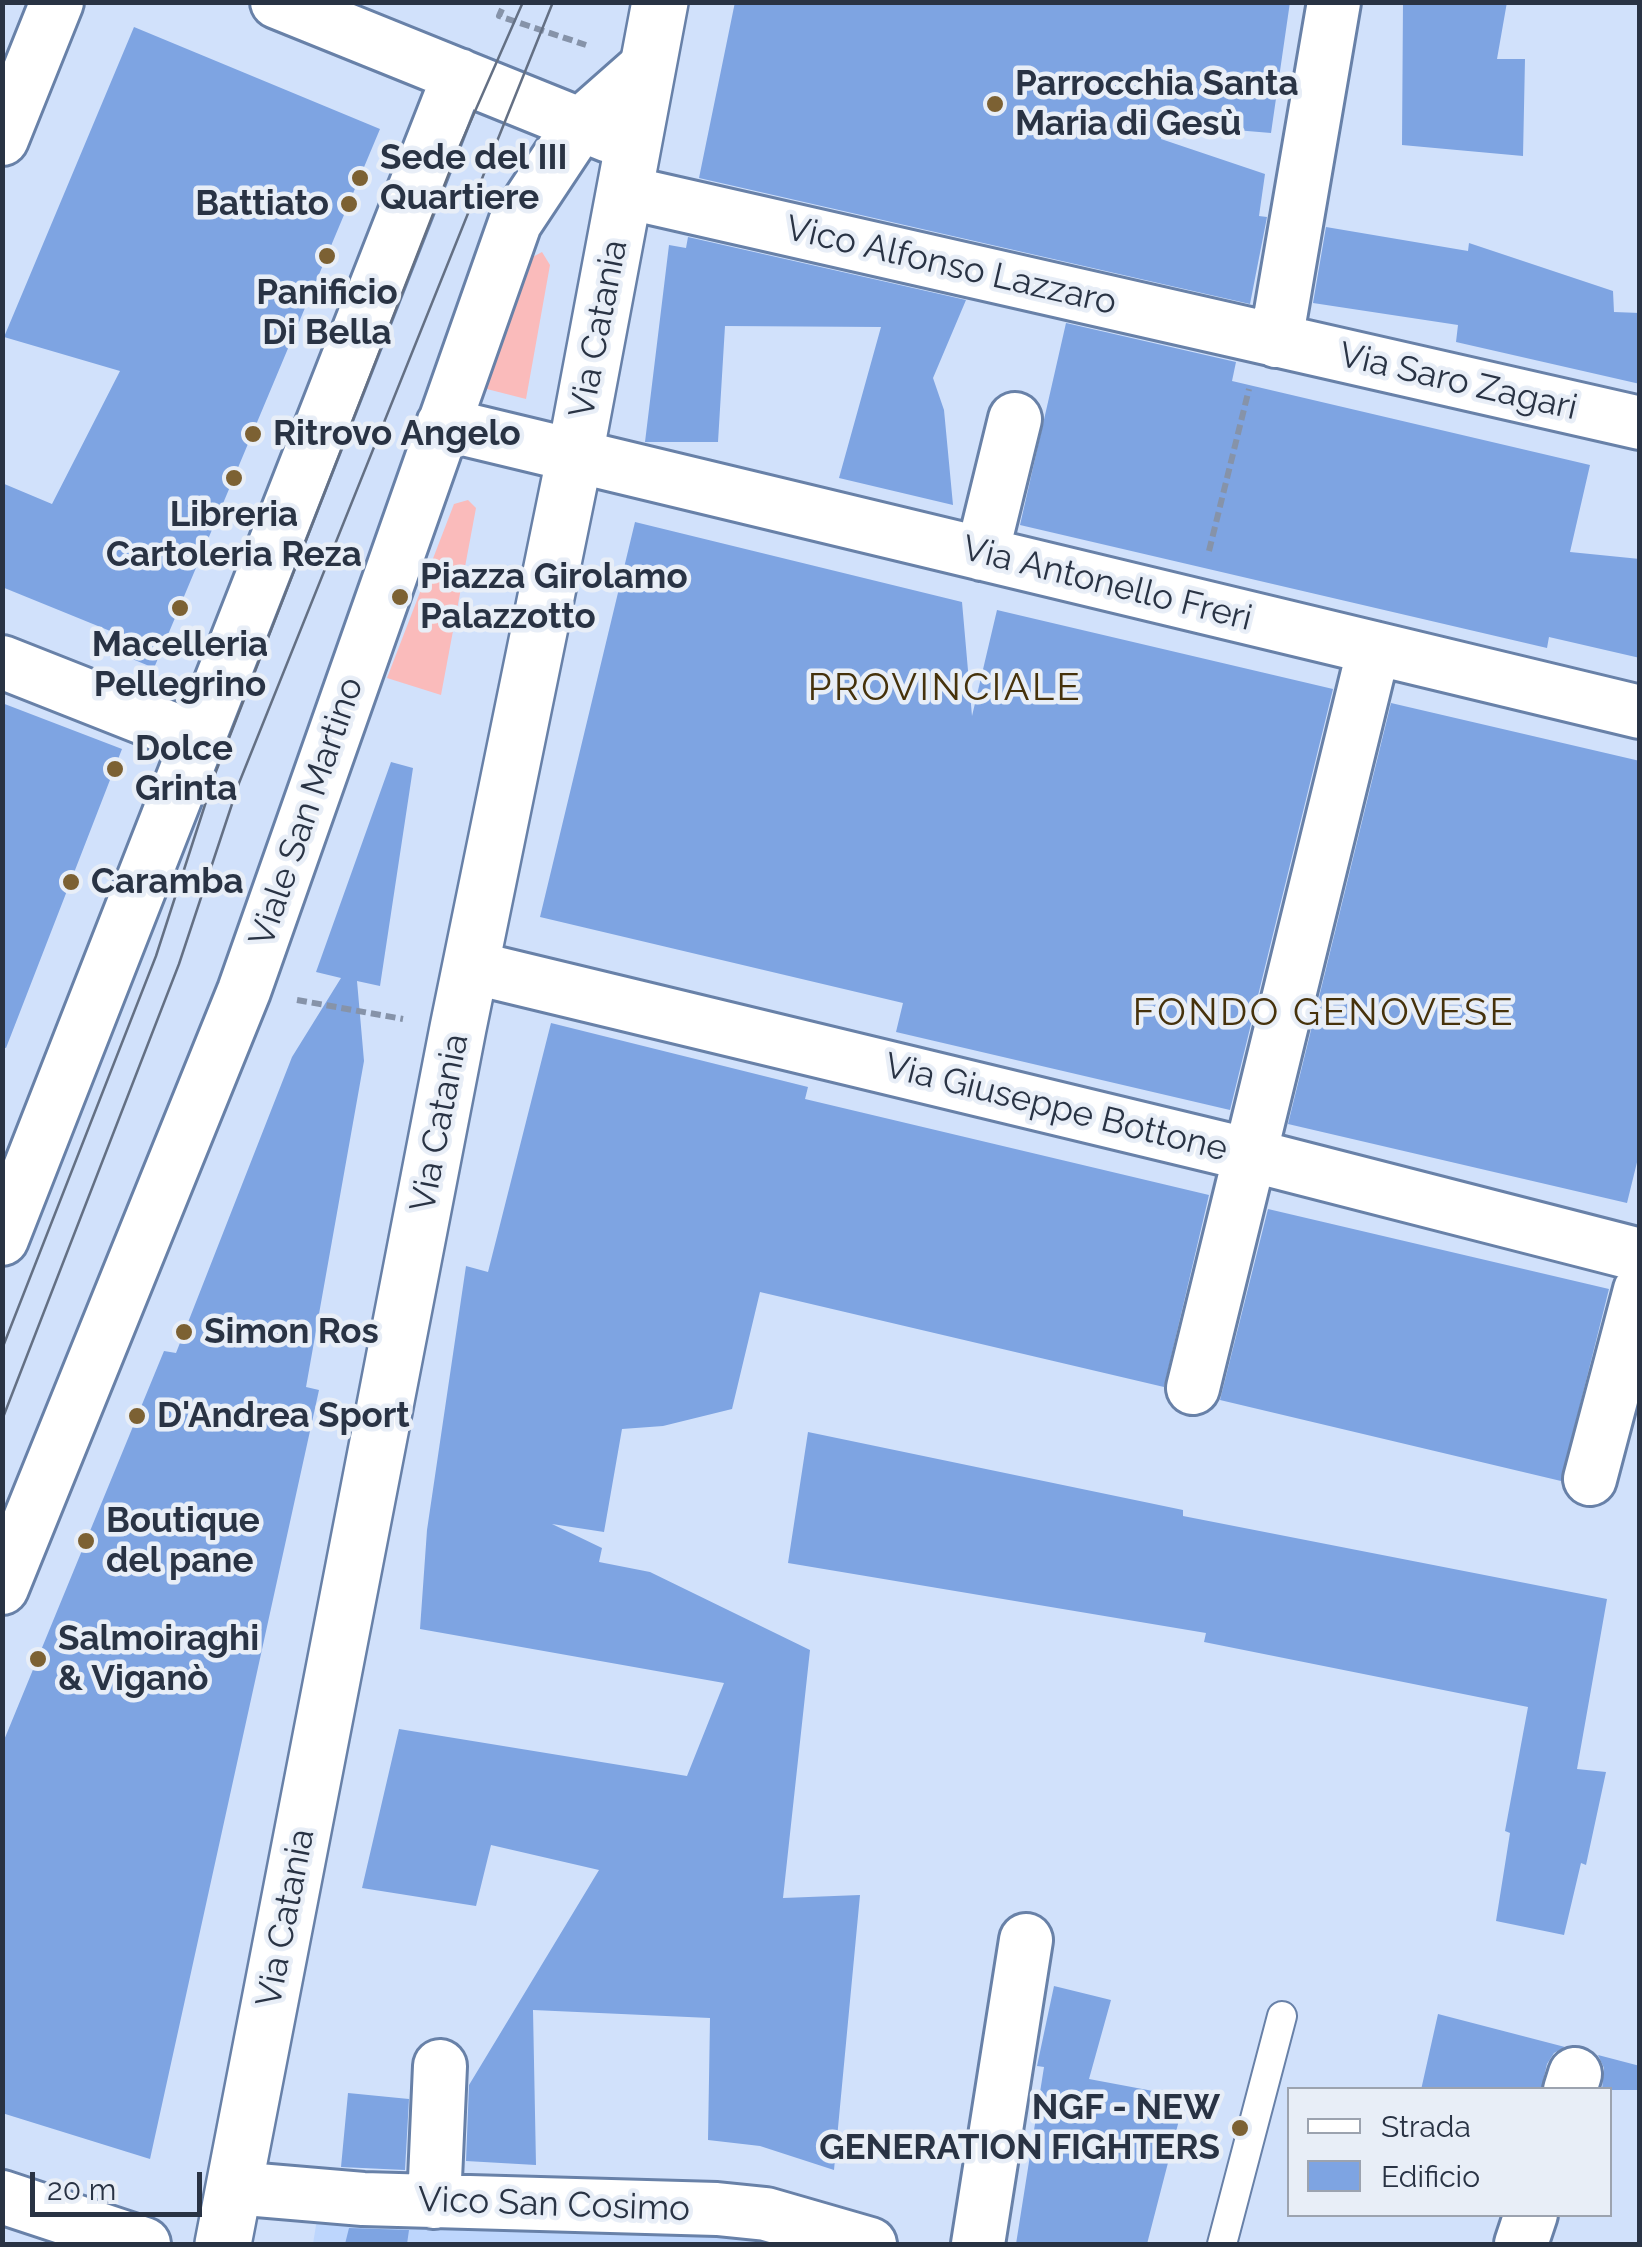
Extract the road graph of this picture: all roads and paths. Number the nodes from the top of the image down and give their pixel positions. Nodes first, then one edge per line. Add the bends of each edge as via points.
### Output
1 (57, 2) edge
2 (276, 2) edge
3 (660, 2) edge
4 (1334, 2) edge
5 (502, 9) dead end
6 (648, 65) junction
7 (460, 75) junction
8 (580, 124) junction
9 (2, 139) edge
10 (629, 168) junction
11 (1263, 362) junction
12 (1015, 419) dead end
13 (1640, 423) edge
14 (443, 424) junction
15 (575, 456) junction
16 (982, 554) junction
17 (1196, 606) junction
18 (1374, 648) junction
19 (2, 662) edge
20 (1640, 712) edge
21 (197, 739) junction
22 (471, 967) junction
23 (334, 1007) dead end
24 (458, 1028) junction
25 (1250, 1154) junction
26 (2, 1238) edge
27 (1640, 1255) edge
28 (1640, 1290) edge
29 (1193, 1388) dead end
30 (1590, 1480) dead end
31 (2, 1588) edge
32 (1026, 1940) dead end
33 (1282, 2016) dead end
34 (440, 2066) dead end
35 (234, 2188) junction
36 (2, 2197) edge
37 (434, 2202) junction
38 (1530, 2217) edge
39 (2, 2230) edge
40 (22, 2244) edge
41 (144, 2244) edge
42 (223, 2244) edge
43 (870, 2244) edge
44 (978, 2244) edge
45 (1222, 2244) edge
46 (1521, 2244) edge

1 - 9 street
2 - 7 street, Vico Alfonso Lazzaro
3 - 6 main road, Via Catania
4 - 11 street
5 - 6 path via 499,16
6 - 8 street, Viale San Martino
6 - 10 main road, Via Catania
7 - 8 street, Vico Alfonso Lazzaro
7 - 21 street
8 - 10 street, Vico Alfonso Lazzaro
8 - 14 street, Viale San Martino via 515,224
10 - 11 street, Vico Alfonso Lazzaro
10 - 15 main road, Via Catania
11 - 13 street, Via Saro Zagari
11 - 17 path
12 - 16 street
14 - 15 street, Via Antonello Freri
14 - 31 street, Viale San Martino via 244,991
15 - 16 street, Via Antonello Freri
15 - 22 main road, Via Catania
16 - 17 street, Via Antonello Freri
17 - 18 street, Via Antonello Freri
18 - 20 street, Via Antonello Freri
18 - 25 street
19 - 21 street
21 - 26 street
22 - 24 main road, Via Catania
22 - 25 street, Via Giuseppe Bottone
23 - 24 path
24 - 35 main road, Via Catania
25 - 27 street, Via Giuseppe Bottone
25 - 29 street
28 - 30 street
32 - 44 street
33 - 45 lane
34 - 37 street
35 - 37 street, Vico San Cosimo
35 - 42 main road, Via Catania
36 - 41 street
37 - 43 street, Vico San Cosimo via 750,2212
38 - 46 street
39 - 40 street

